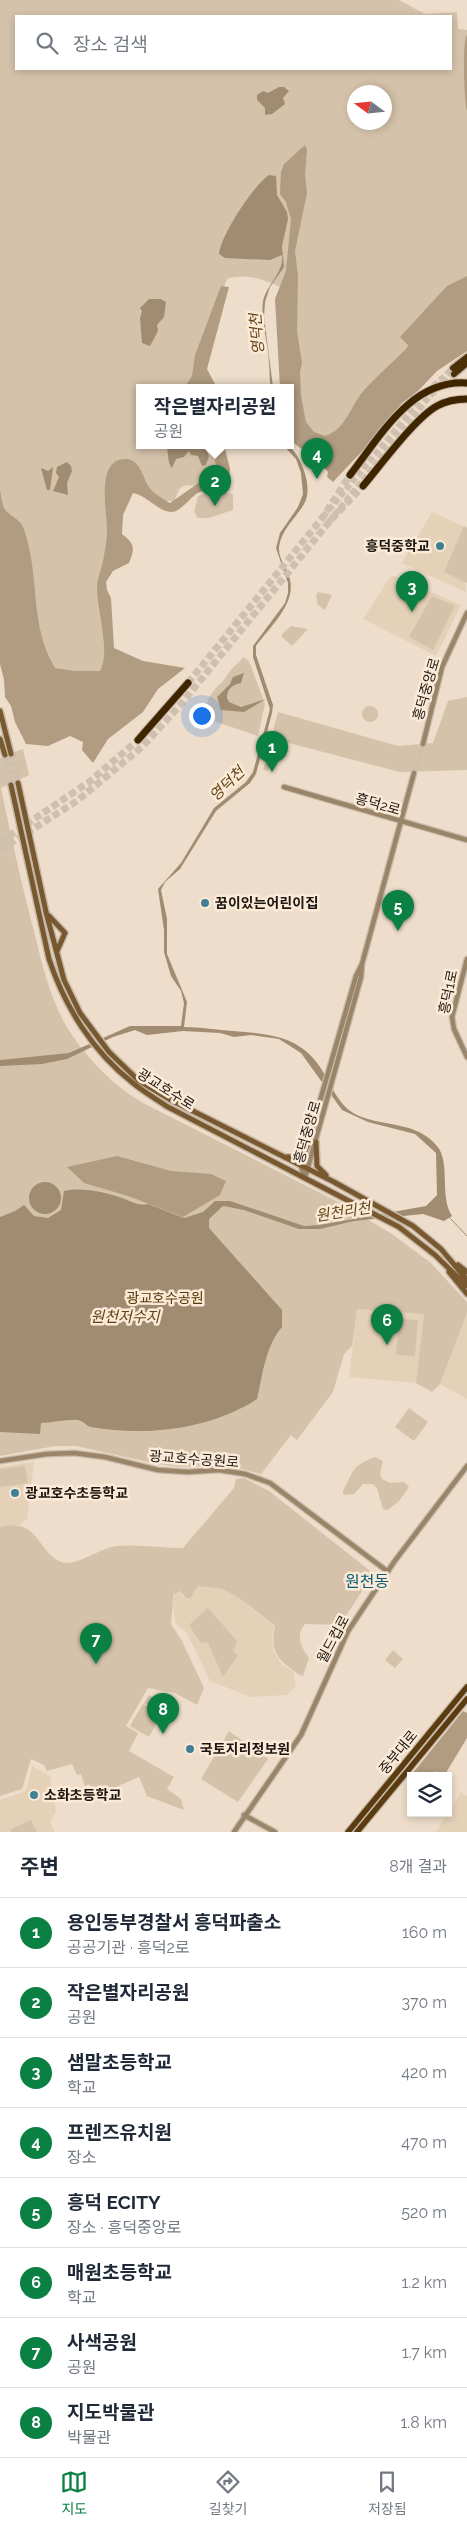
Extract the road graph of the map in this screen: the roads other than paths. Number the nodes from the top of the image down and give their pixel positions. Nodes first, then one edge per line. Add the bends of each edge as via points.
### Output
1 (467, 357) edge
2 (467, 363) edge
3 (467, 383) edge
4 (467, 387) edge
5 (467, 401) edge
6 (410, 403) junction
7 (350, 475) tunnel mouth
8 (363, 486) tunnel mouth
9 (467, 613) edge
10 (188, 683) tunnel mouth
11 (0, 711) edge
12 (0, 739) edge
13 (138, 740) tunnel mouth
14 (423, 744) tunnel mouth
15 (11, 754) tunnel mouth
16 (4, 755) tunnel mouth
17 (414, 773) tunnel mouth
18 (18, 783) tunnel mouth
19 (11, 785) tunnel mouth
20 (284, 787) dead end
21 (401, 822) junction
22 (467, 840) edge
23 (46, 912) junction
24 (57, 954) junction
25 (467, 959) edge
26 (362, 964) junction
27 (90, 1032) junction
28 (107, 1053) junction
29 (467, 1057) edge
30 (316, 1142) junction
31 (307, 1146) junction
32 (280, 1156) junction
33 (301, 1167) junction
34 (308, 1170) junction
35 (305, 1178) junction
36 (334, 1182) junction
37 (449, 1258) junction
38 (443, 1263) junction
39 (467, 1272) edge
40 (467, 1280) edge
41 (467, 1286) edge
42 (467, 1294) edge
43 (0, 1461) edge
44 (467, 1466) edge
45 (388, 1571) junction
46 (467, 1687) edge
47 (467, 1699) edge
48 (244, 1815) junction
49 (234, 1832) edge
50 (275, 1832) edge
51 (348, 1832) edge
52 (356, 1832) edge

1 - 2 highway via 453,371
3 - 6 highway via 444,384 429,389
4 - 6 highway via 441,388
5 - 8 highway via 428,413
6 - 7 highway
9 - 14 street, 흥덕중앙로 via 442,667
10 - 13 highway
11 - 15 main road
12 - 16 main road
17 - 21 street, 흥덕중앙로
18 - 23 main road, 광교호수로
19 - 27 main road, 광교호수로 via 49,960 65,1001
20 - 21 street, 흥덕2로
21 - 22 street, 흥덕2로
21 - 26 street, 흥덕중앙로
23 - 24 main road, 광교호수로
23 - 24 main road via 65,933
24 - 27 main road, 광교호수로 via 72,1000
25 - 29 street, 흥덕1로 via 452,1017
26 - 30 street, 흥덕중앙로
26 - 31 street, 흥덕중앙로
27 - 28 main road, 광교호수로
28 - 32 main road, 광교호수로 via 138,1080 171,1100
28 - 35 main road, 광교호수로 via 133,1084 168,1106
30 - 34 street, 흥덕중앙로
30 - 36 main road via 317,1166
31 - 32 main road via 300,1157
31 - 33 street, 흥덕중앙로
32 - 33 main road, 광교호수로
33 - 34 main road, 광교호수로
33 - 35 street, 흥덕중앙로
34 - 35 street, 흥덕중앙로
34 - 36 main road, 광교호수로
35 - 38 main road, 광교호수로 via 399,1227
36 - 37 main road, 광교호수로 via 413,1226
37 - 39 main road
37 - 40 main road, 광교호수로
38 - 41 main road, 광교호수로
38 - 42 main road
43 - 45 street, 광교호수공원로 via 74,1453 158,1470 219,1470 245,1474 270,1483
44 - 45 street, 월드컵로
45 - 48 street, 월드컵로 via 348,1631 301,1735
46 - 51 main road, 중부대로
47 - 52 main road, 중부대로
48 - 49 street, 월드컵로
48 - 50 street

